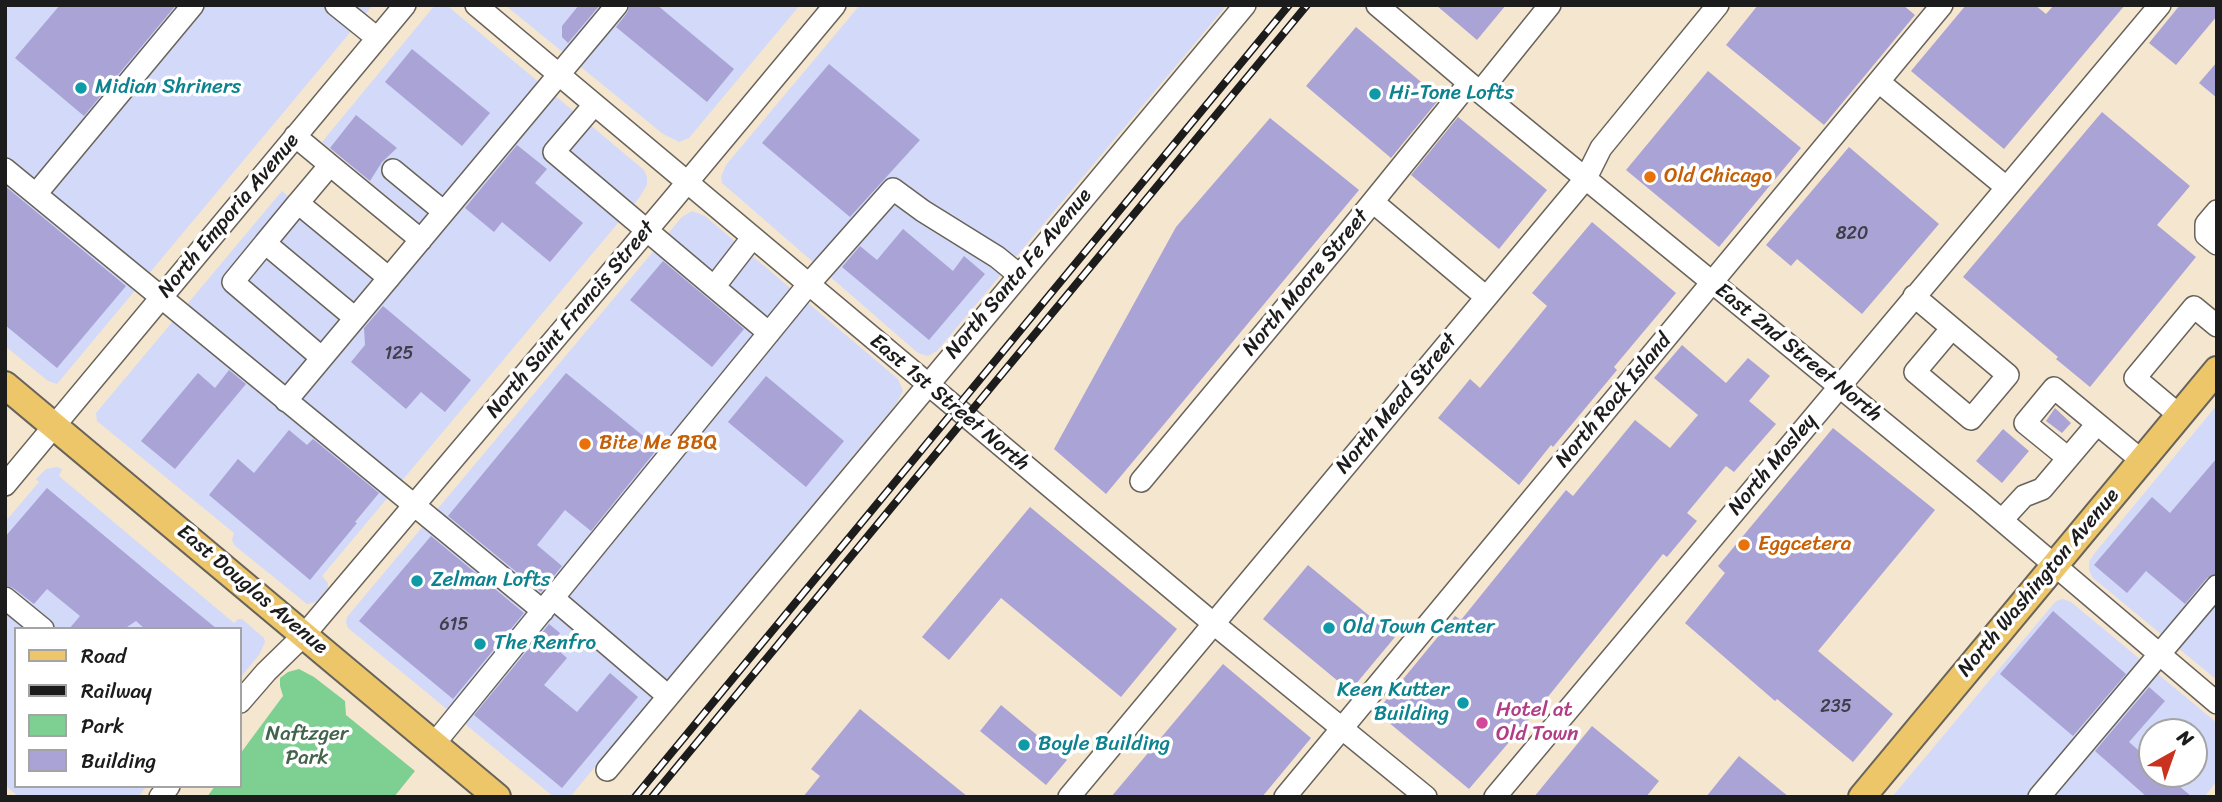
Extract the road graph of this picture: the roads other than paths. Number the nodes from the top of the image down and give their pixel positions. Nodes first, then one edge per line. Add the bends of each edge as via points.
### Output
1 (193, 5) edge
2 (336, 5) edge
3 (476, 5) edge
4 (617, 5) edge
5 (835, 5) edge
6 (1245, 5) edge
7 (1550, 5) edge
8 (1718, 5) edge
9 (1942, 5) edge
10 (2160, 5) edge
11 (399, 7) edge
12 (1391, 10) edge
13 (377, 38) junction
14 (559, 75) junction
15 (1879, 82) junction
16 (1475, 88) junction
17 (594, 105) junction
18 (295, 136) junction
19 (330, 165) junction
20 (5, 169) edge
21 (393, 170) dead end
22 (1586, 178) junction
23 (687, 183) junction
24 (2006, 187) junction
25 (36, 194) junction
26 (1373, 202) junction
27 (298, 203) junction
28 (2217, 211) edge
29 (444, 212) junction
30 (647, 230) junction
31 (752, 238) junction
32 (421, 240) junction
33 (265, 243) junction
34 (2217, 244) edge
35 (1018, 275) junction
36 (389, 278) junction
37 (1713, 283) junction
38 (808, 285) junction
39 (714, 286) junction
40 (1914, 296) junction
41 (161, 297) junction
42 (1486, 297) junction
43 (355, 318) junction
44 (2217, 326) edge
45 (1952, 328) dead end
46 (769, 333) junction
47 (322, 358) junction
48 (2217, 370) edge
49 (927, 384) junction
50 (5, 386) edge
51 (1839, 386) junction
52 (286, 401) junction
53 (2179, 415) junction
54 (2097, 424) junction
55 (54, 426) junction
56 (2068, 458) junction
57 (2141, 460) junction
58 (1141, 481) dead end
59 (5, 485) edge
60 (413, 506) junction
61 (2002, 520) junction
62 (2054, 565) junction
63 (2217, 586) edge
64 (5, 598) edge
65 (548, 605) junction
66 (1214, 624) junction
67 (41, 627) edge
68 (305, 634) junction
69 (2158, 653) junction
70 (668, 696) junction
71 (242, 700) edge
72 (2217, 703) edge
73 (1343, 727) junction
74 (434, 744) junction
75 (607, 770) dead end
76 (1074, 795) edge
77 (497, 797) edge
78 (1285, 797) edge
79 (1426, 797) edge
80 (1495, 797) edge
81 (1862, 797) edge
82 (2039, 797) edge

1 - 25 street
2 - 13 street
3 - 14 street, East 1st Street North
4 - 14 street
5 - 23 street, North Saint Francis Street
6 - 35 street, North Santa Fe Avenue
7 - 16 street, North Moore Street
8 - 22 street, North Mead Street via 1601,148
9 - 15 street, North Rock Island
10 - 24 street, North Mosley
11 - 13 street, North Emporia Avenue
12 - 16 street, East 2nd Street North
13 - 18 street, North Emporia Avenue
14 - 17 street, East 1st Street North
14 - 29 street
15 - 24 street
15 - 37 street, North Rock Island
16 - 22 street, East 2nd Street North
16 - 26 street, North Moore Street
17 - 23 street, East 1st Street North
17 - 30 street via 554,152
18 - 19 street
18 - 41 street, North Emporia Avenue
19 - 27 street
19 - 32 street
20 - 25 street
21 - 29 street
22 - 37 street, East 2nd Street North
22 - 42 street, North Mead Street
23 - 30 street, North Saint Francis Street
23 - 31 street, East 1st Street North
24 - 40 street, North Mosley
25 - 41 street
26 - 42 street
26 - 58 street, North Moore Street
27 - 33 street
27 - 36 street
28 - 34 street via 2206,224 2206,234
29 - 32 street
30 - 39 street
30 - 60 street, North Saint Francis Street
31 - 38 street, East 1st Street North
31 - 39 street
32 - 36 street
33 - 43 street
33 - 47 street via 233,282
35 - 38 street via 893,189
35 - 49 street, North Santa Fe Avenue
36 - 43 street
37 - 51 street, East 2nd Street North
37 - 73 street, North Rock Island
38 - 46 street
38 - 49 street, East 1st Street North
39 - 46 street
40 - 45 street
40 - 51 street, North Mosley
41 - 52 street
41 - 55 street, North Emporia Avenue
42 - 66 street, North Mead Street
43 - 47 street
44 - 53 street via 2194,307 2135,378
46 - 65 street
47 - 52 street
48 - 53 main road, North Washington Avenue
49 - 66 street, East 1st Street North
49 - 70 street, North Santa Fe Avenue
50 - 55 main road, East Douglas Avenue
51 - 61 street, East 2nd Street North
51 - 80 street, North Mosley
52 - 60 street
53 - 57 main road, North Washington Avenue
54 - 56 street
54 - 56 street via 2054,388 2025,423
54 - 57 street
55 - 59 street, North Emporia Avenue
55 - 68 main road, East Douglas Avenue
56 - 61 street via 2042,489 2024,496
57 - 62 main road, North Washington Avenue
60 - 65 street
60 - 68 street, North Saint Francis Street
61 - 62 street, East 2nd Street North
62 - 69 street, East 2nd Street North
62 - 81 main road, North Washington Avenue
63 - 69 street
64 - 67 street
65 - 70 street
65 - 74 street
66 - 73 street, East 1st Street North
66 - 76 street, North Mead Street
68 - 71 street, North Saint Francis Street
68 - 74 main road, East Douglas Avenue
69 - 72 street, East 2nd Street North
69 - 82 street
70 - 75 street, North Santa Fe Avenue
73 - 78 street, North Rock Island
73 - 79 street, East 1st Street North
74 - 77 main road, East Douglas Avenue

